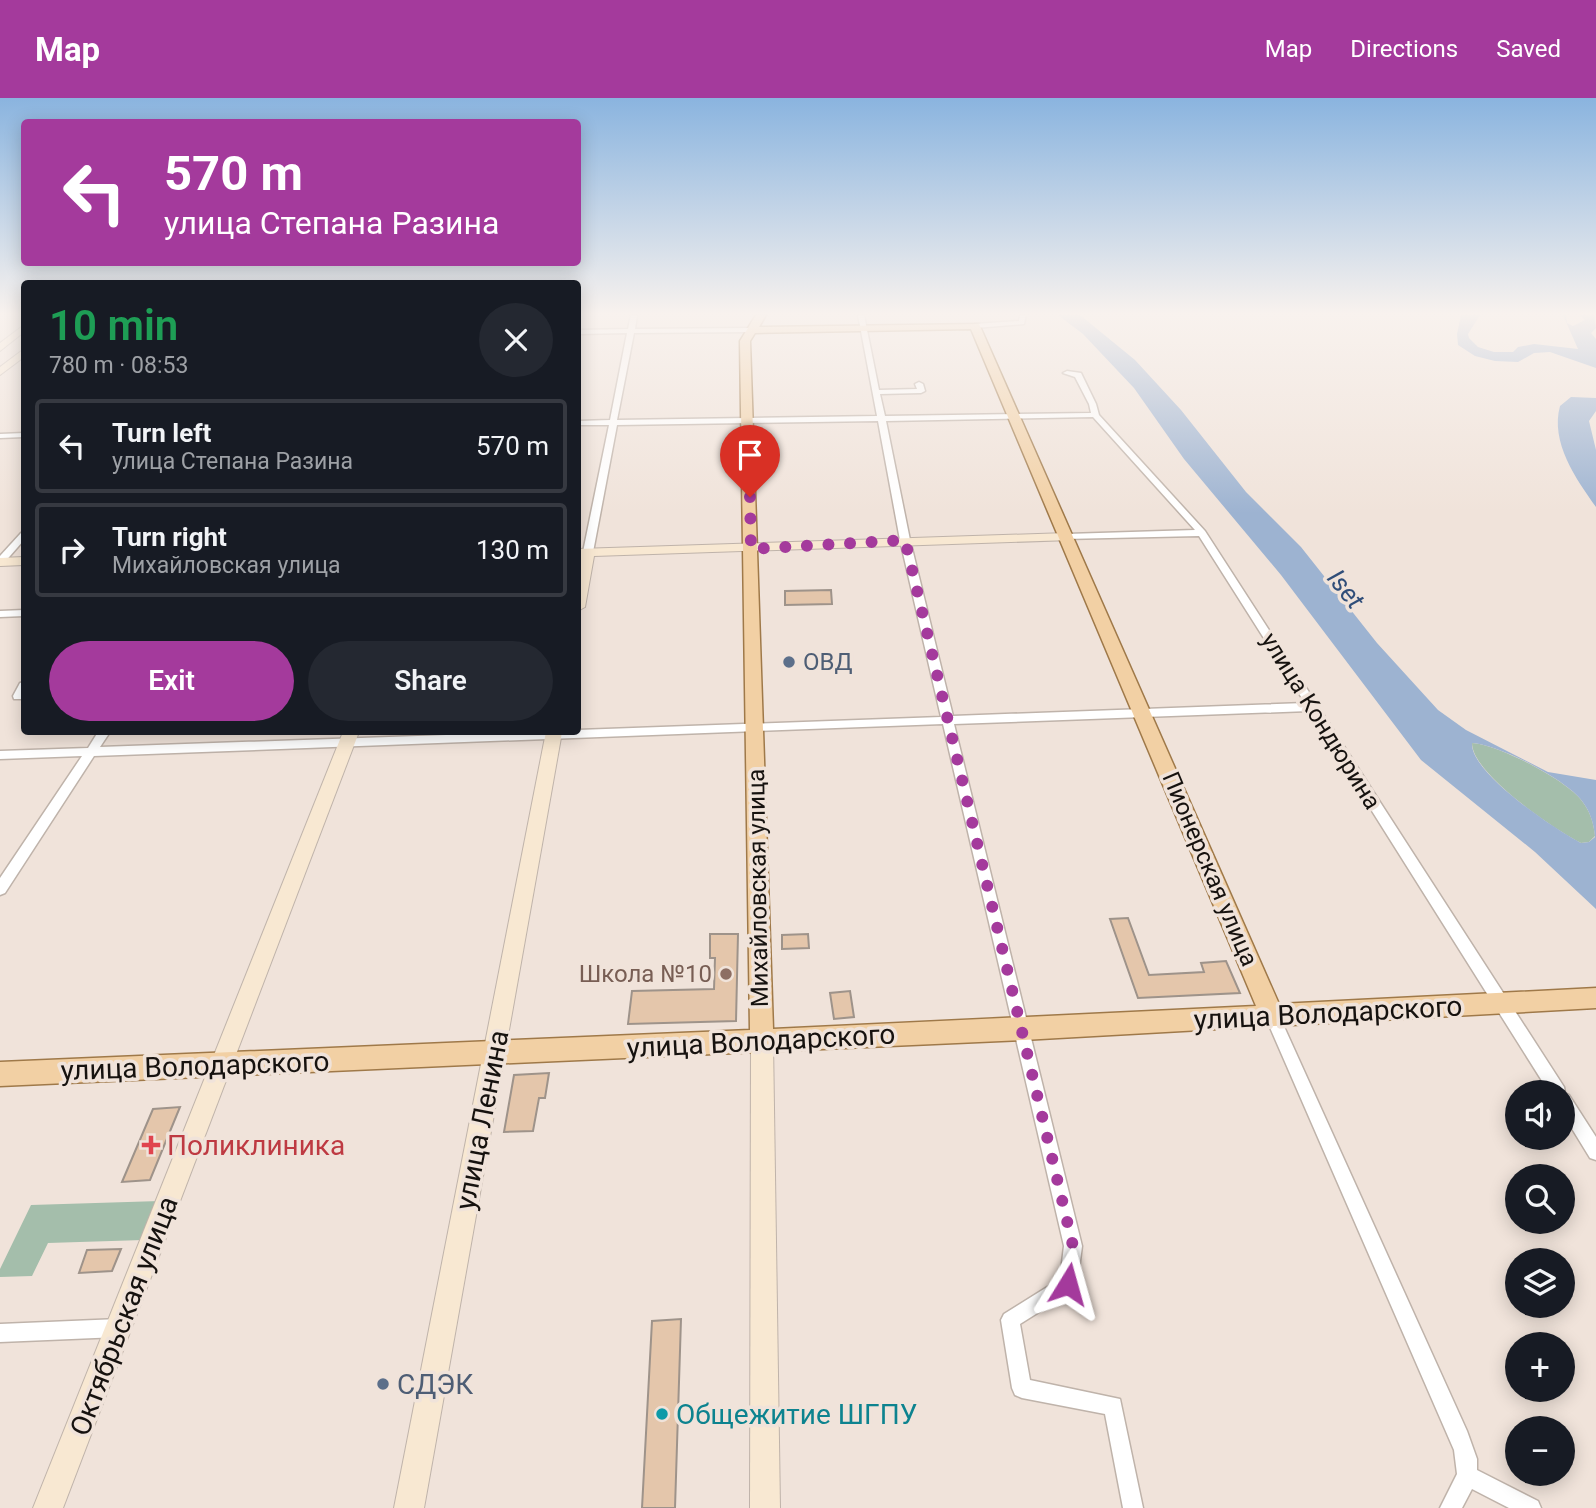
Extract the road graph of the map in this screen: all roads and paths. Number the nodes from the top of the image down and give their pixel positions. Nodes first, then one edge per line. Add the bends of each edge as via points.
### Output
1 (622, 381) edge
2 (747, 381) edge
3 (874, 381) edge
4 (999, 381) edge
5 (1079, 381) edge
6 (919, 384) dead end
7 (876, 392) junction
8 (1095, 415) junction
9 (1014, 416) junction
10 (881, 418) junction
11 (748, 419) junction
12 (613, 422) junction
13 (581, 423) edge
14 (21, 435) edge
15 (0, 436) edge
16 (1202, 533) junction
17 (1067, 537) junction
18 (21, 538) edge
19 (905, 540) junction
20 (751, 549) junction
21 (583, 552) edge
22 (21, 561) edge
23 (0, 562) edge
24 (581, 574) edge
25 (21, 613) edge
26 (0, 614) edge
27 (1312, 707) junction
28 (1143, 714) junction
29 (947, 721) junction
30 (755, 727) junction
31 (581, 733) edge
32 (102, 735) edge
33 (502, 735) edge
34 (553, 735) edge
35 (349, 738) edge
36 (90, 752) junction
37 (0, 755) edge
38 (0, 889) edge
39 (1596, 998) edge
40 (1512, 1003) junction
41 (1272, 1016) junction
42 (1023, 1029) junction
43 (762, 1041) junction
44 (494, 1054) junction
45 (222, 1065) junction
46 (0, 1074) edge
47 (1552, 1080) edge
48 (1575, 1119) edge
49 (1596, 1152) edge
50 (119, 1328) junction
51 (0, 1333) edge
52 (1113, 1406) joint
53 (1469, 1477) junction
54 (1453, 1505) edge
55 (48, 1508) edge
56 (409, 1508) edge
57 (765, 1508) edge
58 (1133, 1508) edge
59 (1531, 1508) edge

1 - 12 street
2 - 11 main road, Михайловская улица
3 - 7 street
4 - 9 main road, Пионерская улица
5 - 8 street, улица Кондюрина via 1095,404
6 - 7 street via 921,391
7 - 10 street
8 - 9 street
8 - 16 street, улица Кондюрина
9 - 10 street
9 - 17 main road, Пионерская улица
10 - 11 street
10 - 19 street
11 - 12 street
11 - 20 main road, Михайловская улица
12 - 13 street
12 - 21 street
14 - 15 street
16 - 17 street
16 - 27 street, улица Кондюрина
17 - 19 street
17 - 28 main road, Пионерская улица
18 - 23 street
19 - 20 street
19 - 29 street
20 - 21 street
20 - 30 main road, Михайловская улица
21 - 24 street
22 - 23 street
25 - 26 street
27 - 28 street
27 - 40 street, улица Кондюрина
28 - 29 street
28 - 41 main road, Пионерская улица
29 - 30 street
29 - 42 street
30 - 31 street
30 - 43 main road, Михайловская улица
32 - 36 street
33 - 35 street
34 - 44 street, улица Ленина
35 - 36 street
35 - 45 street, Октябрьская улица
36 - 37 street
36 - 38 street
39 - 40 main road, улица Володарского
40 - 41 main road, улица Володарского
40 - 47 street, улица Кондюрина
41 - 42 main road, улица Володарского
41 - 53 street, Пионерская улица via 1460,1438
42 - 43 main road, улица Володарского
42 - 52 street via 1073,1246 1068,1284 1010,1320 1022,1388
43 - 44 main road, улица Володарского
43 - 57 street, Михайловская улица
44 - 45 main road, улица Володарского
44 - 56 street, улица Ленина
45 - 46 main road, улица Володарского
45 - 50 street, Октябрьская улица
48 - 49 street
50 - 51 street
50 - 55 street, Октябрьская улица
52 - 58 street
53 - 54 street
53 - 59 street

